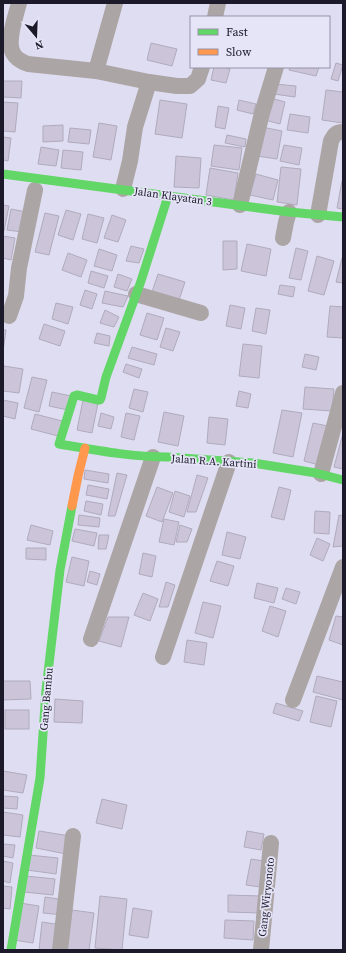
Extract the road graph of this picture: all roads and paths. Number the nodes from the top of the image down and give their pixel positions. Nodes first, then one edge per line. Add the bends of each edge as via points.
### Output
1 (19, 3) edge
2 (115, 3) edge
3 (218, 3) edge
4 (215, 16) edge
5 (202, 68) edge
6 (276, 68) edge
7 (96, 71) junction
8 (149, 82) junction
9 (343, 132) edge
10 (3, 174) edge
11 (123, 189) junction
12 (35, 190) dead end
13 (168, 196) junction
14 (240, 205) junction
15 (289, 212) junction
16 (318, 215) junction
17 (343, 217) edge
18 (282, 238) dead end
19 (136, 294) junction
20 (201, 313) dead end
21 (9, 316) dead end
22 (343, 393) edge
23 (85, 448) junction
24 (153, 457) junction
25 (229, 462) junction
26 (321, 474) junction
27 (343, 480) edge
28 (343, 567) edge
29 (91, 639) dead end
30 (163, 657) dead end
31 (293, 700) dead end
32 (73, 836) dead end
33 (271, 843) dead end
34 (11, 950) edge
35 (60, 950) edge
36 (261, 950) edge

1 - 7 street via 10,44 13,54 28,64
2 - 7 street
3 - 4 street
5 - 8 street via 198,79 190,86
6 - 14 street
7 - 8 street
8 - 11 street via 135,127
9 - 16 street via 338,132 331,141
10 - 11 street, Jalan Klayatan 3
11 - 13 street, Jalan Klayatan 3
12 - 21 street via 18,268 16,296
13 - 14 street, Jalan Klayatan 3
13 - 19 street
14 - 15 street, Jalan Klayatan 3
15 - 16 street, Jalan Klayatan 3
15 - 18 street
16 - 17 street, Jalan Klayatan 3
19 - 20 street
19 - 23 street, Jalan R.A. Kartini via 100,400 74,396 59,444
22 - 26 street
23 - 24 street, Jalan R.A. Kartini
23 - 34 street, Gang Bambu via 60,570 46,690 40,778
24 - 25 street, Jalan R.A. Kartini
24 - 29 street
25 - 26 street, Jalan R.A. Kartini via 253,463
25 - 30 street
26 - 27 street, Jalan R.A. Kartini
28 - 31 street
32 - 35 street
33 - 36 street, Gang Wiryonoto

